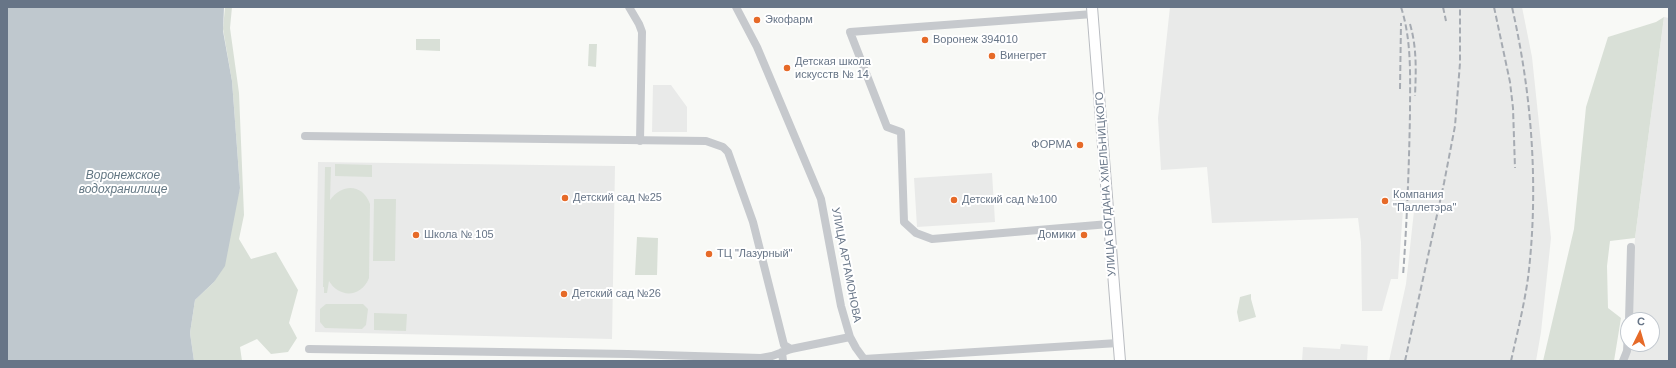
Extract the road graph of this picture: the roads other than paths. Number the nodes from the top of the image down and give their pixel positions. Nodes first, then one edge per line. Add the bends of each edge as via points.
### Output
1 (629, 7) edge
2 (736, 7) edge
3 (1092, 10) edge
4 (306, 136) dead end
5 (640, 140) junction
6 (1109, 224) junction
7 (1631, 248) dead end
8 (1629, 312) edge
9 (850, 338) junction
10 (1118, 343) junction
11 (309, 349) dead end
12 (791, 349) junction
13 (782, 352) junction
14 (863, 360) edge
15 (783, 361) edge
16 (1120, 361) edge

1 - 5 street via 642,32
2 - 9 street, УЛИЦА АРТАМОНОВА via 757,48 821,199 840,306
3 - 6 main road, УЛИЦА БОГДАНА ХМЕЛЬНИЦКОГО
3 - 6 street via 850,32 887,126 901,132 904,222 916,234 932,239
4 - 5 street
5 - 12 street via 706,141 723,147 728,152 753,222 784,345
6 - 10 main road, УЛИЦА БОГДАНА ХМЕЛЬНИЦКОГО
7 - 8 street
9 - 12 street
9 - 14 street, УЛИЦА АРТАМОНОВА
10 - 14 street, УЛИЦА АРТАМОНОВА
10 - 16 main road, УЛИЦА БОГДАНА ХМЕЛЬНИЦКОГО
11 - 13 street via 761,358
12 - 13 street
13 - 15 street

